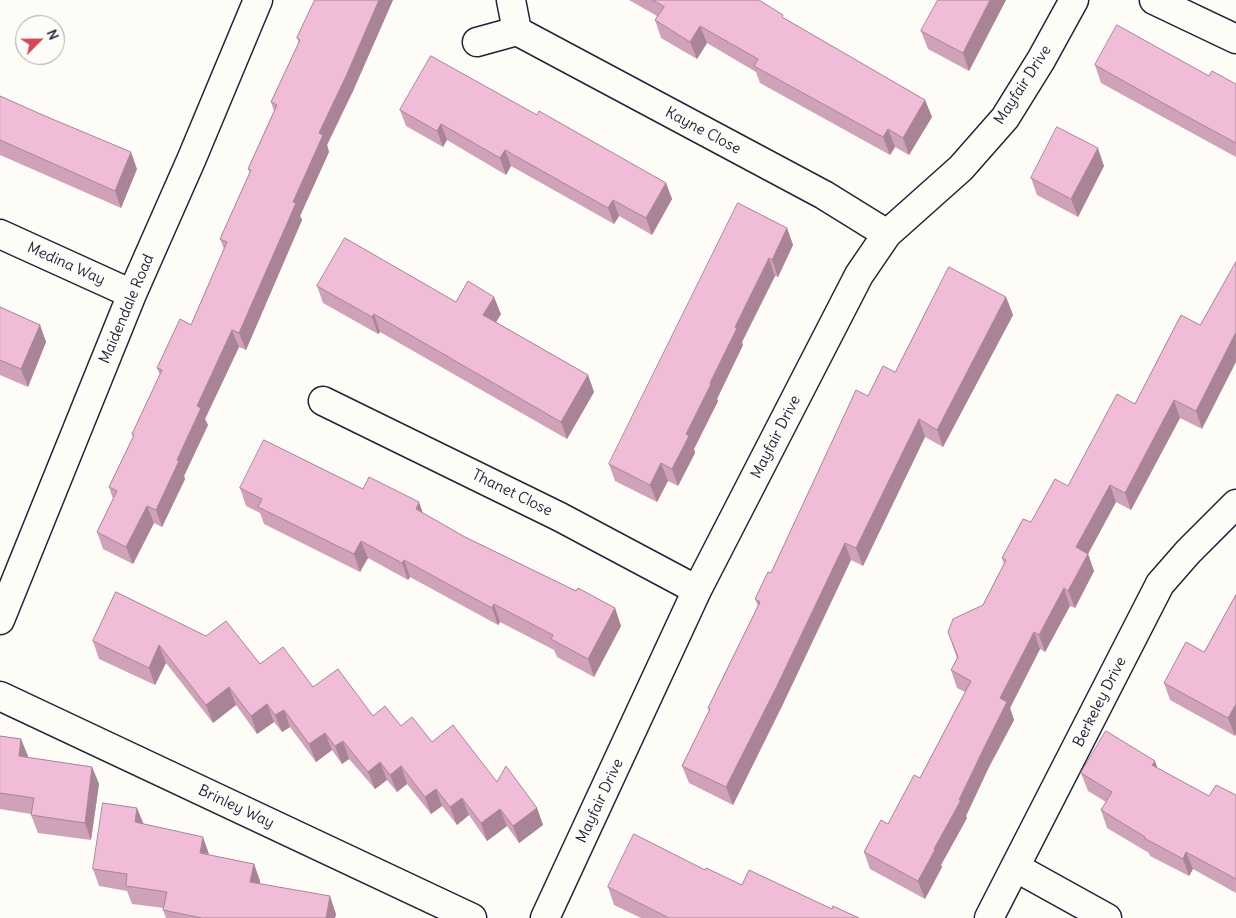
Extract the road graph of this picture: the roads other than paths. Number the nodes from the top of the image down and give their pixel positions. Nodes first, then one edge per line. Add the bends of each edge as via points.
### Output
1 (258, 0) edge
2 (512, 0) edge
3 (1074, 0) edge
4 (1154, 0) edge
5 (517, 31) junction
6 (1236, 38) edge
7 (477, 42) dead end
8 (0, 234) edge
9 (887, 234) junction
10 (132, 294) junction
11 (323, 401) dead end
12 (1236, 504) edge
13 (698, 590) junction
14 (0, 620) edge
15 (0, 696) edge
16 (1015, 867) junction
17 (472, 918) edge
18 (545, 918) edge
19 (989, 918) edge
20 (1107, 918) edge

1 - 10 street, Maidendale Road
2 - 5 street
3 - 9 street, Mayfair Drive via 1005,118 961,168
4 - 6 street
5 - 7 street
5 - 9 street, Kayne Close via 824,196
8 - 10 street, Medina Way
9 - 13 street, Mayfair Drive via 859,275
10 - 14 street, Maidendale Road
11 - 13 street, Thanet Close via 560,517
12 - 16 street, Berkeley Drive via 1160,584
13 - 18 street, Mayfair Drive
15 - 17 street, Brinley Way
16 - 19 street, Berkeley Drive
16 - 20 street

